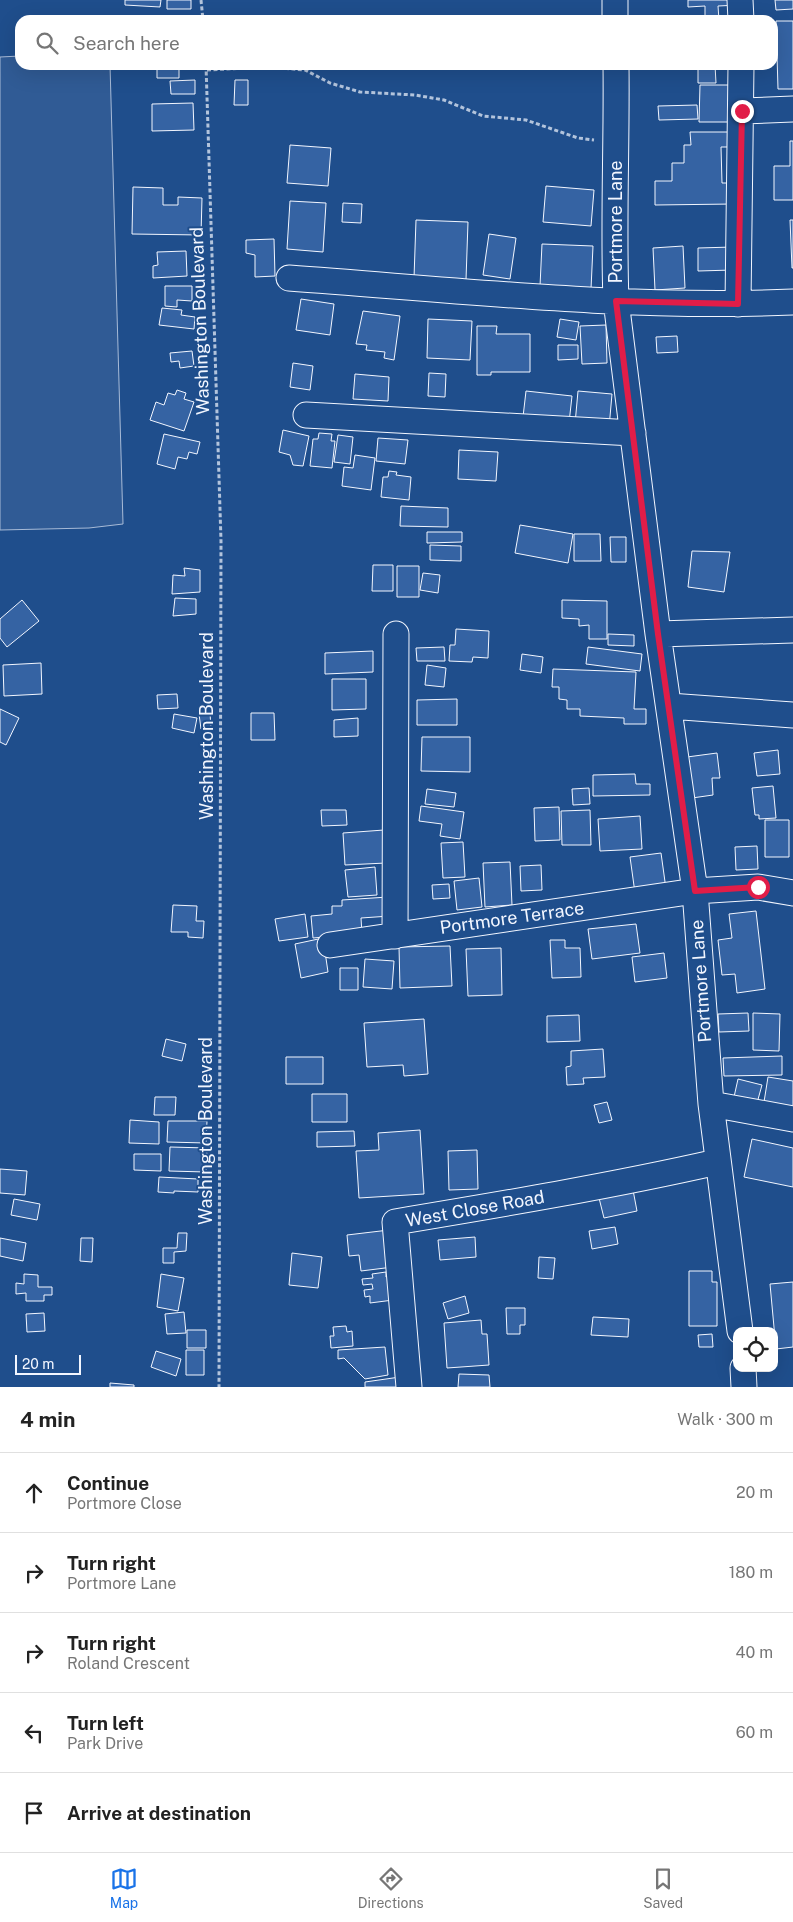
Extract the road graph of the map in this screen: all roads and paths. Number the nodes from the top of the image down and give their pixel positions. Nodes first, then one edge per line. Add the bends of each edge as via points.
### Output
1 (201, 0) edge
2 (615, 0) edge
3 (740, 0) edge
4 (202, 15) edge
5 (615, 15) edge
6 (741, 15) edge
7 (207, 70) edge
8 (304, 70) edge
9 (616, 70) edge
10 (741, 70) edge
11 (793, 109) edge
12 (742, 111) junction
13 (616, 143) junction
14 (288, 278) dead end
15 (616, 301) junction
16 (793, 302) edge
17 (738, 304) junction
18 (306, 415) dead end
19 (633, 433) junction
20 (793, 630) edge
21 (396, 634) dead end
22 (658, 634) junction
23 (668, 706) junction
24 (793, 715) edge
25 (695, 891) junction
26 (793, 893) edge
27 (395, 936) junction
28 (330, 946) dead end
29 (711, 1104) junction
30 (793, 1119) edge
31 (717, 1162) junction
32 (739, 1327) edge
33 (743, 1372) edge
34 (219, 1387) edge
35 (409, 1387) edge
36 (744, 1387) edge

1 - 4 path
2 - 5 street
3 - 6 street
7 - 34 path, Washington Boulevard via 221,540
8 - 13 path via 330,83 360,92 444,100 483,116 526,120 578,138
9 - 13 street, Portmore Lane
10 - 12 street
11 - 12 street
12 - 17 street
13 - 15 street, Portmore Lane
14 - 15 street
15 - 17 street
15 - 19 street, Portmore Lane
16 - 17 street
18 - 19 street
19 - 22 street, Portmore Lane
20 - 22 street
21 - 27 street
22 - 23 street, Portmore Lane
23 - 24 street
23 - 25 street, Portmore Lane
25 - 26 street, Portmore Terrace via 758,887
25 - 27 street, Portmore Terrace
25 - 29 street, Portmore Lane
27 - 28 street, Portmore Terrace
29 - 30 street
29 - 31 street, Portmore Lane
31 - 32 street, Portmore Lane
31 - 35 street, West Close Road via 547,1197 395,1222
33 - 36 street

